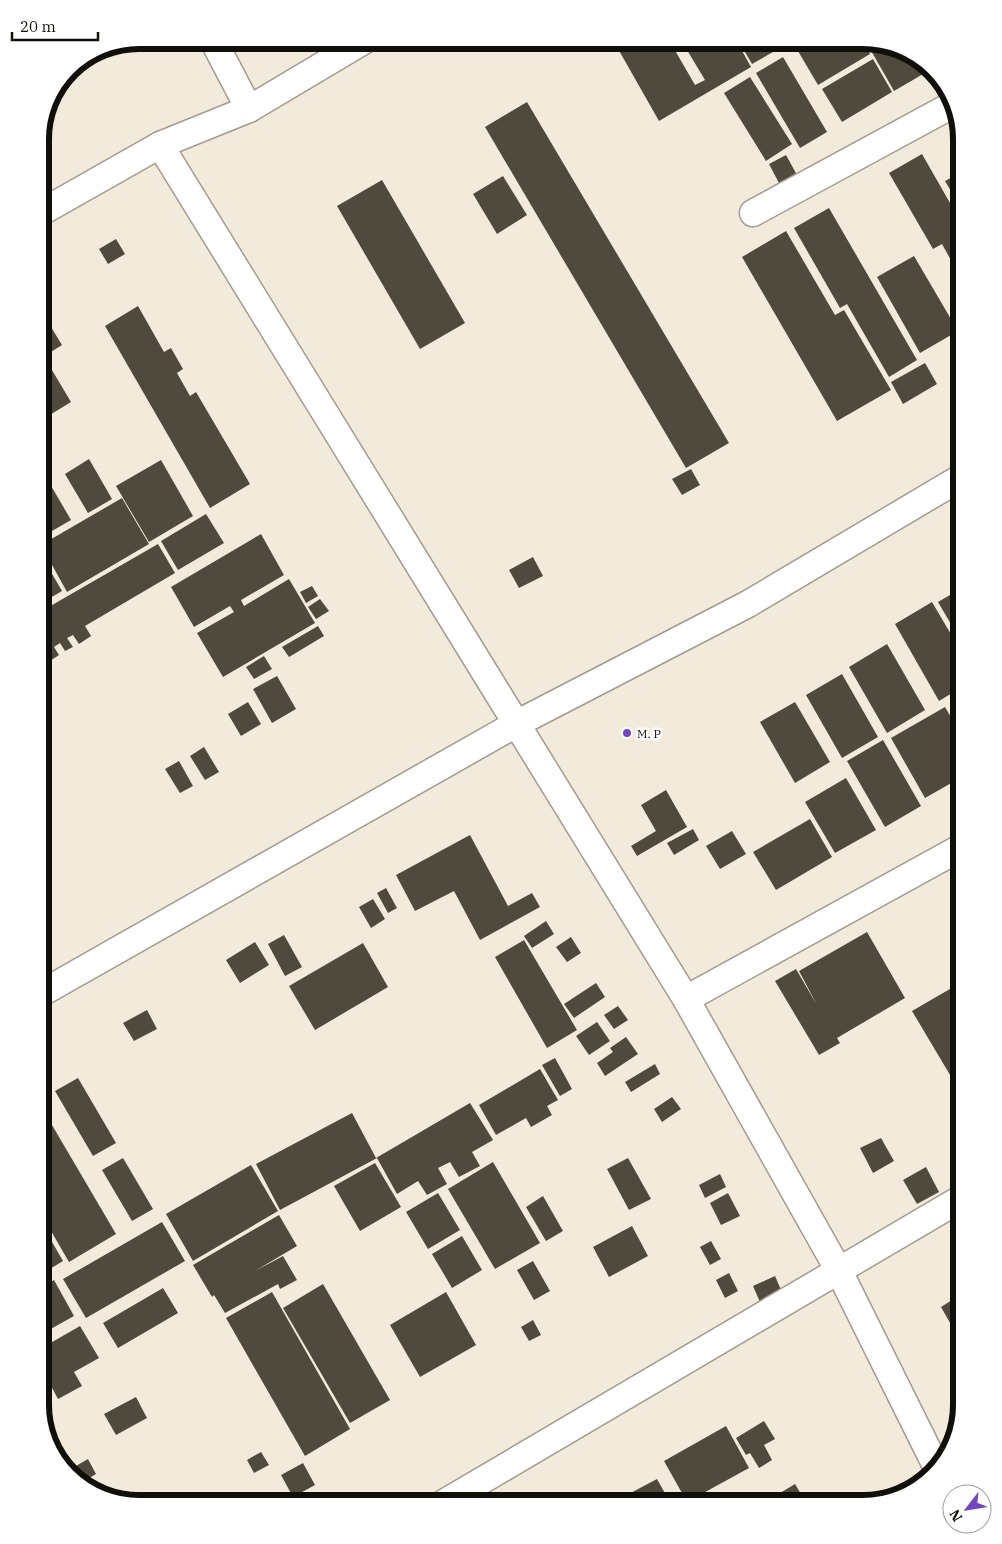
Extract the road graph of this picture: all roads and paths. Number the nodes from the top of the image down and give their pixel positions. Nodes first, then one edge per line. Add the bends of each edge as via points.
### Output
1 (218, 49) edge
2 (350, 49) edge
3 (947, 108) edge
4 (249, 109) junction
5 (160, 145) junction
6 (49, 208) edge
7 (753, 213) dead end
8 (953, 482) edge
9 (516, 724) junction
10 (953, 852) edge
11 (49, 989) edge
12 (686, 999) junction
13 (953, 1203) edge
14 (839, 1271) junction
15 (934, 1461) edge
16 (457, 1495) edge

1 - 4 street
2 - 4 street
3 - 7 street
4 - 5 street
5 - 6 street
5 - 9 street
8 - 9 street via 748,604
9 - 11 street
9 - 12 street
10 - 12 street
12 - 14 street
13 - 14 street
14 - 15 street
14 - 16 street

